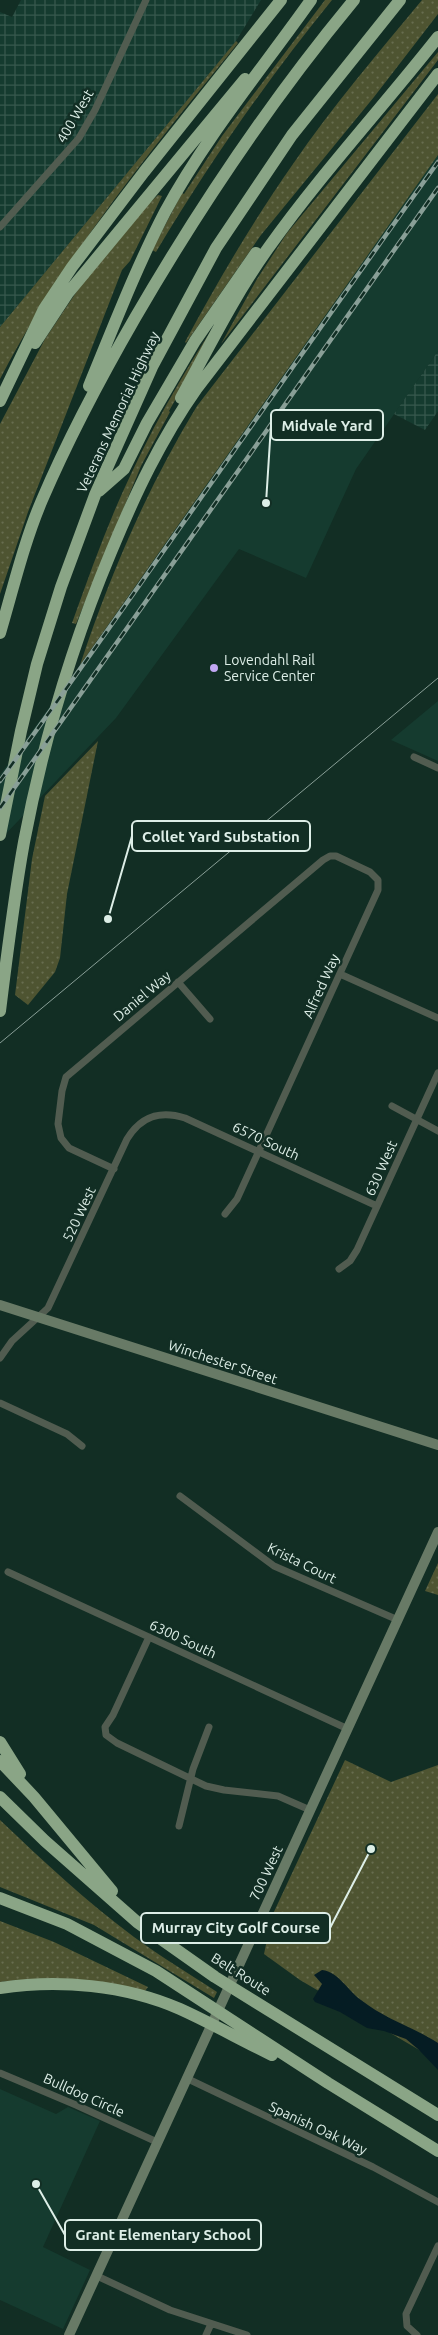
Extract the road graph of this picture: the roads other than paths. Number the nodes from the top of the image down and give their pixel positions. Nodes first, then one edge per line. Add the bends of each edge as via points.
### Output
1 (146, 0) edge
2 (281, 0) edge
3 (311, 0) edge
4 (354, 0) edge
5 (400, 0) edge
6 (438, 37) edge
7 (438, 74) edge
8 (322, 176) junction
9 (0, 227) edge
10 (7, 385) junction
11 (0, 401) edge
12 (150, 463) junction
13 (95, 495) junction
14 (42, 502) junction
15 (0, 633) edge
16 (414, 757) dead end
17 (438, 768) edge
18 (0, 835) edge
19 (330, 856) joint
20 (340, 974) junction
21 (178, 982) junction
22 (0, 1011) edge
23 (438, 1018) edge
24 (210, 1019) dead end
25 (438, 1073) edge
26 (392, 1106) dead end
27 (416, 1119) junction
28 (142, 1121) joint
29 (438, 1131) edge
30 (258, 1151) junction
31 (114, 1169) junction
32 (377, 1206) junction
33 (225, 1214) dead end
34 (340, 1269) dead end
35 (0, 1305) edge
36 (37, 1317) junction
37 (0, 1358) edge
38 (0, 1403) edge
39 (438, 1445) edge
40 (82, 1446) dead end
41 (180, 1496) dead end
42 (438, 1532) edge
43 (8, 1572) dead end
44 (398, 1620) junction
45 (149, 1637) junction
46 (209, 1727) dead end
47 (348, 1729) junction
48 (0, 1742) edge
49 (0, 1760) edge
50 (190, 1778) junction
51 (0, 1797) edge
52 (34, 1797) junction
53 (310, 1810) junction
54 (179, 1826) dead end
55 (0, 1898) edge
56 (137, 1922) junction
57 (0, 1988) edge
58 (0, 2073) edge
59 (186, 2078) junction
60 (328, 2083) junction
61 (438, 2115) edge
62 (157, 2142) junction
63 (438, 2151) edge
64 (438, 2202) edge
65 (438, 2246) edge
66 (97, 2276) junction
67 (211, 2324) junction
68 (69, 2335) edge
69 (206, 2335) edge
70 (248, 2335) edge
71 (418, 2335) edge

1 - 9 street, 400 West via 79,138
2 - 10 highway via 72,267 44,309
3 - 10 highway via 68,293
3 - 14 highway via 192,168 166,211 114,324
4 - 14 highway, Veterans Memorial Highway via 323,37 206,200 164,267 83,411
5 - 13 highway, Veterans Memorial Highway via 292,135 216,248 152,367
6 - 8 highway
7 - 12 highway via 197,388
8 - 12 highway via 248,280 178,403
8 - 13 highway via 284,216 240,274 195,340 124,469
10 - 11 highway
12 - 22 highway via 88,610 46,745 24,842
13 - 18 highway, Veterans Memorial Highway via 61,587 30,696
14 - 15 highway, Veterans Memorial Highway
16 - 17 street
19 - 20 street, Alfred Way via 370,872 379,883
19 - 21 street, Daniel Way
20 - 23 street
20 - 30 street, Alfred Way
21 - 24 street
21 - 31 street, Daniel Way via 73,1070 64,1082 58,1124 61,1138 69,1148
25 - 27 street, 630 West
26 - 27 street
27 - 29 street
27 - 32 street, 630 West
28 - 30 street, 6570 South via 154,1115 172,1114
28 - 31 street, 520 West via 133,1129
30 - 32 street, 6570 South
30 - 33 street, Alfred Way via 236,1199
31 - 36 street, 520 West via 48,1308
32 - 34 street, 630 West via 358,1250
35 - 36 main road, Winchester Street
36 - 37 street, 520 West
36 - 39 main road, Winchester Street
38 - 40 street via 67,1434
41 - 44 street, Krista Court via 274,1566
42 - 44 main road, 700 West
43 - 45 street, 6300 South
44 - 47 main road, 700 West
45 - 47 street, 6300 South
45 - 50 street via 105,1727 106,1735 116,1743
46 - 50 street
47 - 53 main road, 700 West
48 - 52 highway
49 - 52 highway
50 - 53 street via 224,1790 278,1796
50 - 54 street
51 - 56 highway, Belt Route
52 - 56 highway
53 - 59 main road, 700 West
55 - 60 highway via 66,1924 156,1971
56 - 61 highway, Belt Route via 215,1976
57 - 60 highway via 42,1984 89,1985 143,1996 179,2008
58 - 62 street, Bulldog Circle
59 - 62 main road, 700 West
59 - 64 street, Spanish Oak Way via 373,2167
60 - 63 highway
62 - 66 main road, 700 West
65 - 71 street via 406,2314 407,2326
66 - 67 street via 170,2310
66 - 68 main road, 700 West
67 - 69 street
67 - 70 street

